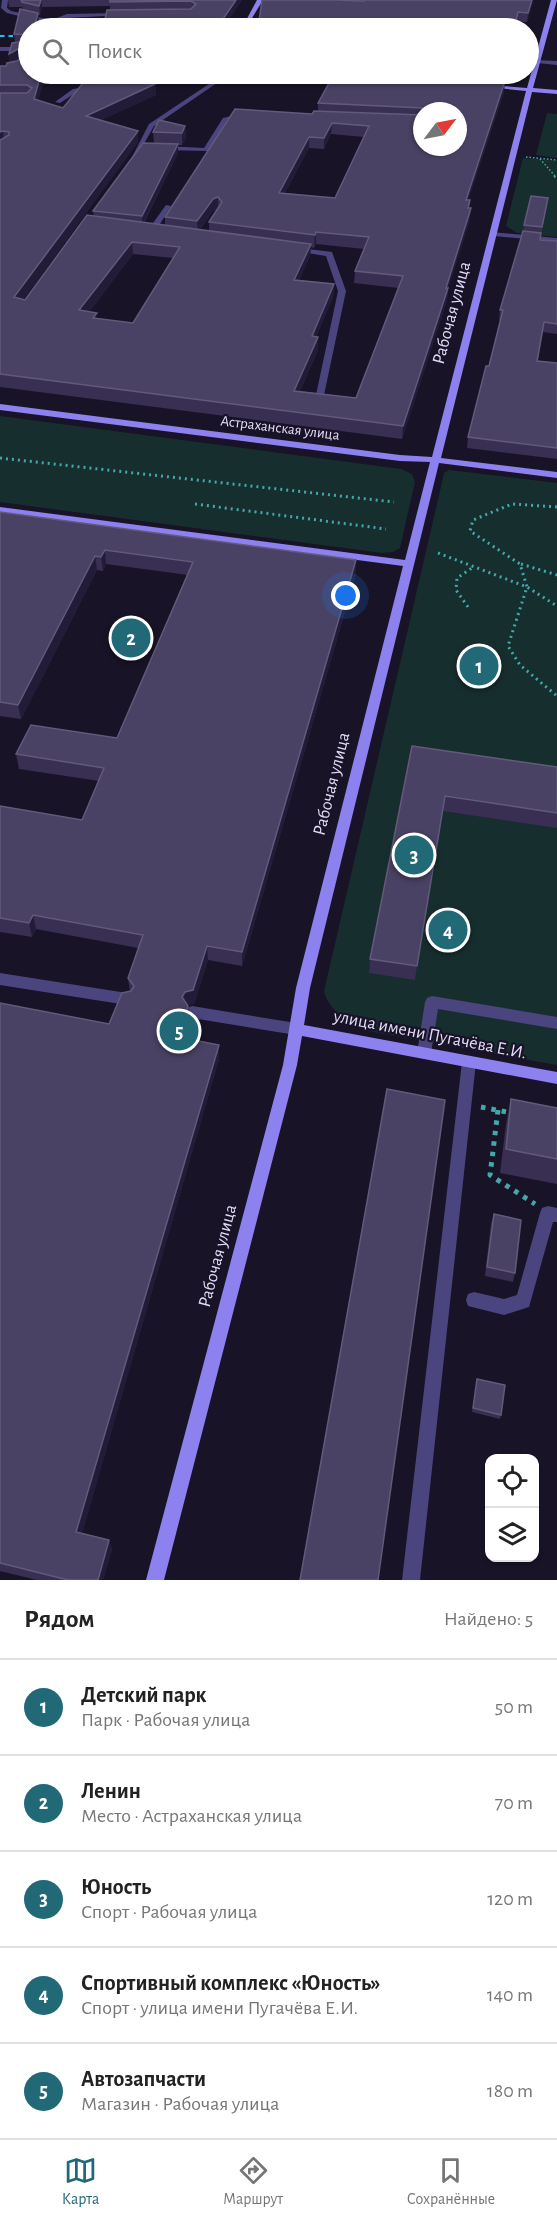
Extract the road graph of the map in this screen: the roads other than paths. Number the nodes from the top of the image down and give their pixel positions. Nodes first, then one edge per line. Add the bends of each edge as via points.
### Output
1 (5, 0) edge
2 (554, 0) edge
3 (260, 1) edge
4 (270, 2) edge
5 (9, 12) junction
6 (0, 13) edge
7 (124, 15) edge
8 (34, 18) edge
9 (62, 18) edge
10 (250, 18) edge
11 (539, 47) edge
12 (0, 49) edge
13 (18, 49) edge
14 (539, 63) edge
15 (557, 63) edge
16 (142, 84) edge
17 (212, 84) edge
18 (529, 84) edge
19 (124, 86) edge
20 (482, 86) edge
21 (104, 87) edge
22 (528, 90) junction
23 (557, 92) edge
24 (58, 102) dead end
25 (250, 115) edge
26 (141, 148) junction
27 (125, 169) edge
28 (168, 206) dead end
29 (141, 229) edge
30 (152, 230) junction
31 (162, 231) edge
32 (494, 234) junction
33 (557, 240) edge
34 (284, 248) edge
35 (320, 395) edge
36 (0, 407) edge
37 (435, 460) junction
38 (557, 475) edge
39 (0, 510) edge
40 (410, 564) junction
41 (0, 979) edge
42 (127, 999) edge
43 (192, 1012) dead end
44 (557, 1023) edge
45 (296, 1029) junction
46 (424, 1053) junction
47 (469, 1062) junction
48 (557, 1078) edge
49 (552, 1214) edge
50 (474, 1300) dead end
51 (155, 1580) edge
52 (411, 1580) edge

1 - 5 street via 4,8
2 - 11 main road, Рабочая улица
3 - 4 street
3 - 10 main road
5 - 6 street
5 - 8 street
7 - 9 street
12 - 13 street
14 - 15 street
16 - 19 street
17 - 26 street via 151,125
18 - 22 main road, Рабочая улица
20 - 22 main road
21 - 24 street via 75,90
22 - 23 main road
22 - 32 main road, Рабочая улица
25 - 26 street via 225,119 206,150
26 - 27 street
28 - 30 street
29 - 30 street
30 - 31 street
32 - 33 street
32 - 37 main road, Рабочая улица
34 - 35 street via 329,254 342,291
36 - 37 main road, Астраханская улица
37 - 38 main road, Астраханская улица
37 - 40 main road, Рабочая улица
39 - 40 main road
40 - 45 main road, Рабочая улица
41 - 42 street
43 - 45 street
44 - 46 street via 432,1002
45 - 46 main road, улица имени Пугачёва Е.И.
45 - 51 main road, Рабочая улица via 290,1065
46 - 47 main road, улица имени Пугачёва Е.И.
47 - 48 main road, улица имени Пугачёва Е.И.
47 - 52 street
49 - 50 street via 523,1301 504,1307

